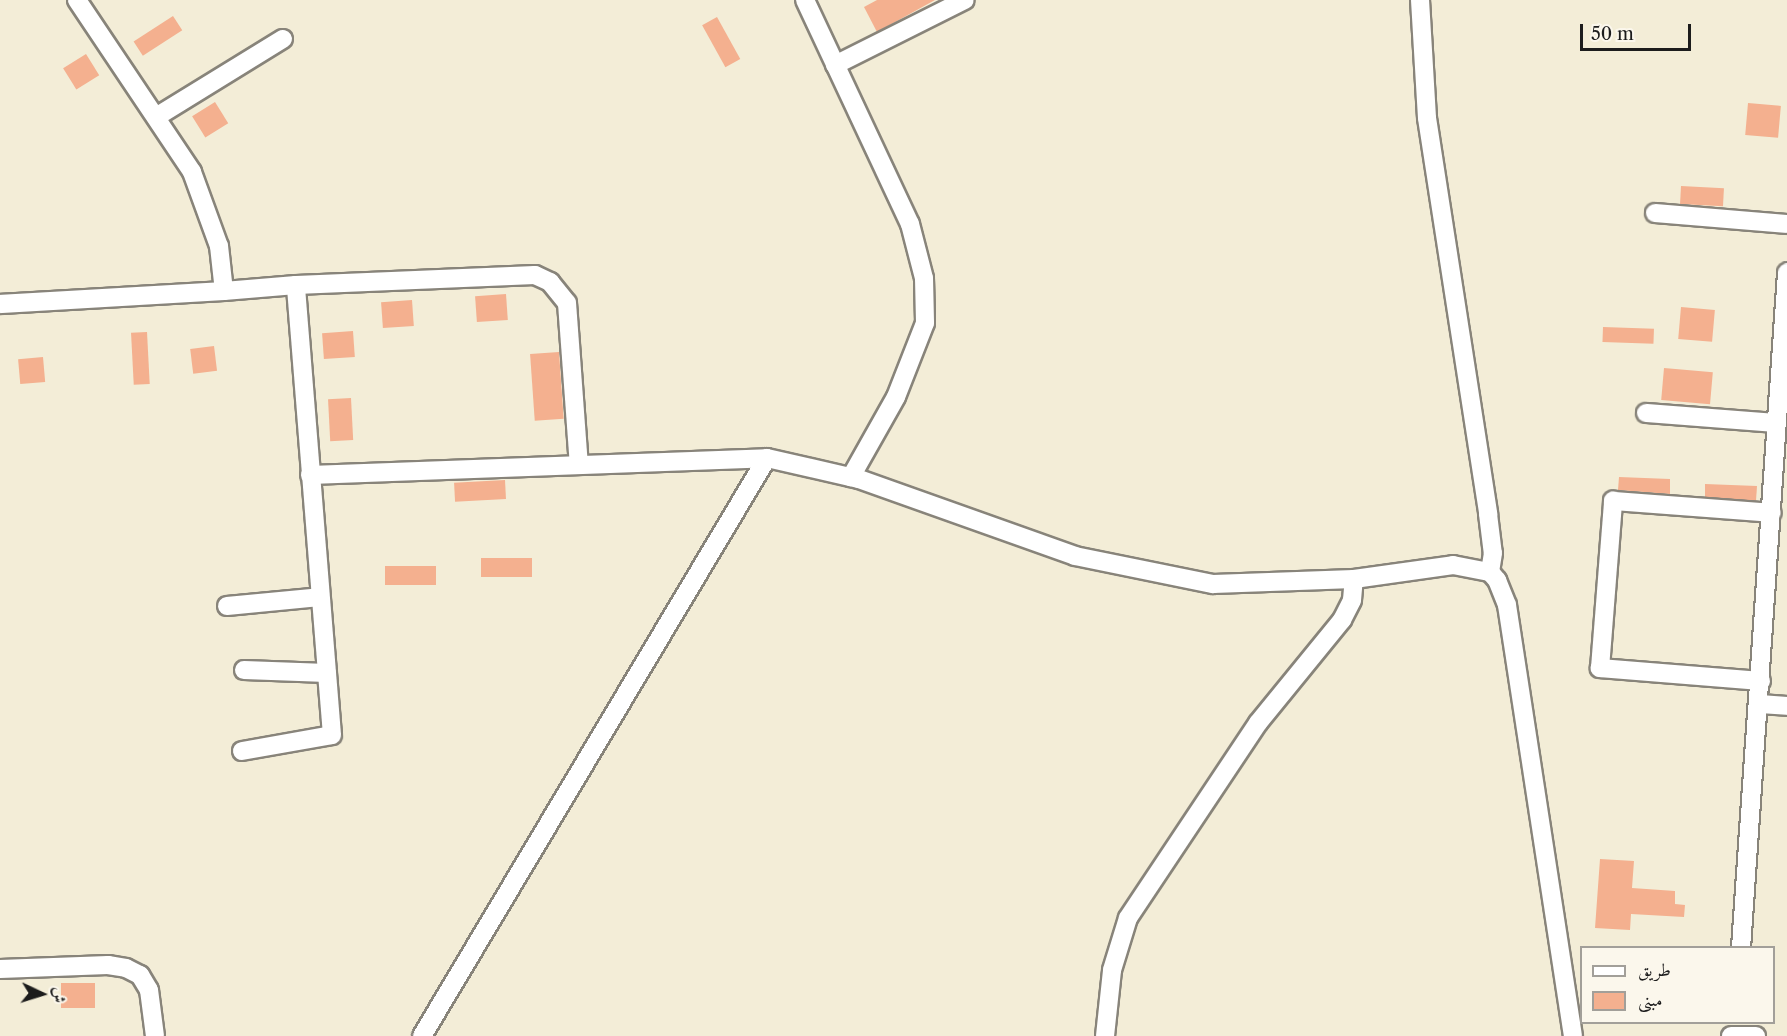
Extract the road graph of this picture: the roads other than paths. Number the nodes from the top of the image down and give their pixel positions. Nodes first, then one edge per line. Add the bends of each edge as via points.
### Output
1 (77, 0) edge
2 (805, 0) edge
3 (965, 0) edge
4 (1420, 0) edge
5 (283, 39) dead end
6 (835, 65) junction
7 (156, 117) junction
8 (1655, 213) dead end
9 (1787, 224) edge
10 (1787, 273) edge
11 (296, 285) junction
12 (224, 291) junction
13 (1786, 292) edge
14 (0, 304) edge
15 (1646, 413) dead end
16 (1780, 432) edge
17 (767, 458) junction
18 (579, 465) junction
19 (310, 475) junction
20 (851, 477) junction
21 (1772, 513) junction
22 (1490, 572) junction
23 (1354, 579) junction
24 (321, 597) junction
25 (228, 606) dead end
26 (244, 670) dead end
27 (327, 674) junction
28 (1761, 681) junction
29 (1760, 704) junction
30 (1787, 706) edge
31 (242, 750) dead end
32 (1741, 946) edge
33 (0, 969) edge
34 (1733, 1031) edge
35 (155, 1036) edge
36 (422, 1036) edge
37 (1106, 1036) edge
38 (1573, 1036) edge
39 (1756, 1036) edge

1 - 7 lane
2 - 6 lane
3 - 6 lane
4 - 22 lane via 1427,118 1488,514 1493,553
5 - 7 lane
6 - 20 lane via 910,224 924,278 925,322 896,397
7 - 12 lane via 192,172 219,246
8 - 9 lane
10 - 13 lane
11 - 12 lane
11 - 18 lane via 535,275 550,282 567,303
11 - 19 lane
12 - 14 lane
13 - 16 lane
15 - 16 lane
16 - 21 lane
17 - 18 lane
17 - 20 lane
17 - 36 lane
18 - 19 lane
19 - 24 lane
20 - 23 lane via 1075,556 1213,584
21 - 28 lane
21 - 28 lane via 1613,501 1600,668
22 - 23 lane via 1453,565
22 - 38 lane via 1502,589 1509,612
23 - 37 lane via 1352,600 1342,620 1258,723 1128,918 1112,970
24 - 25 lane
24 - 27 lane
26 - 27 lane
27 - 31 lane via 332,735
28 - 29 lane
29 - 30 lane
29 - 32 lane
33 - 35 lane via 108,965 126,968 140,975 149,990
34 - 39 lane

